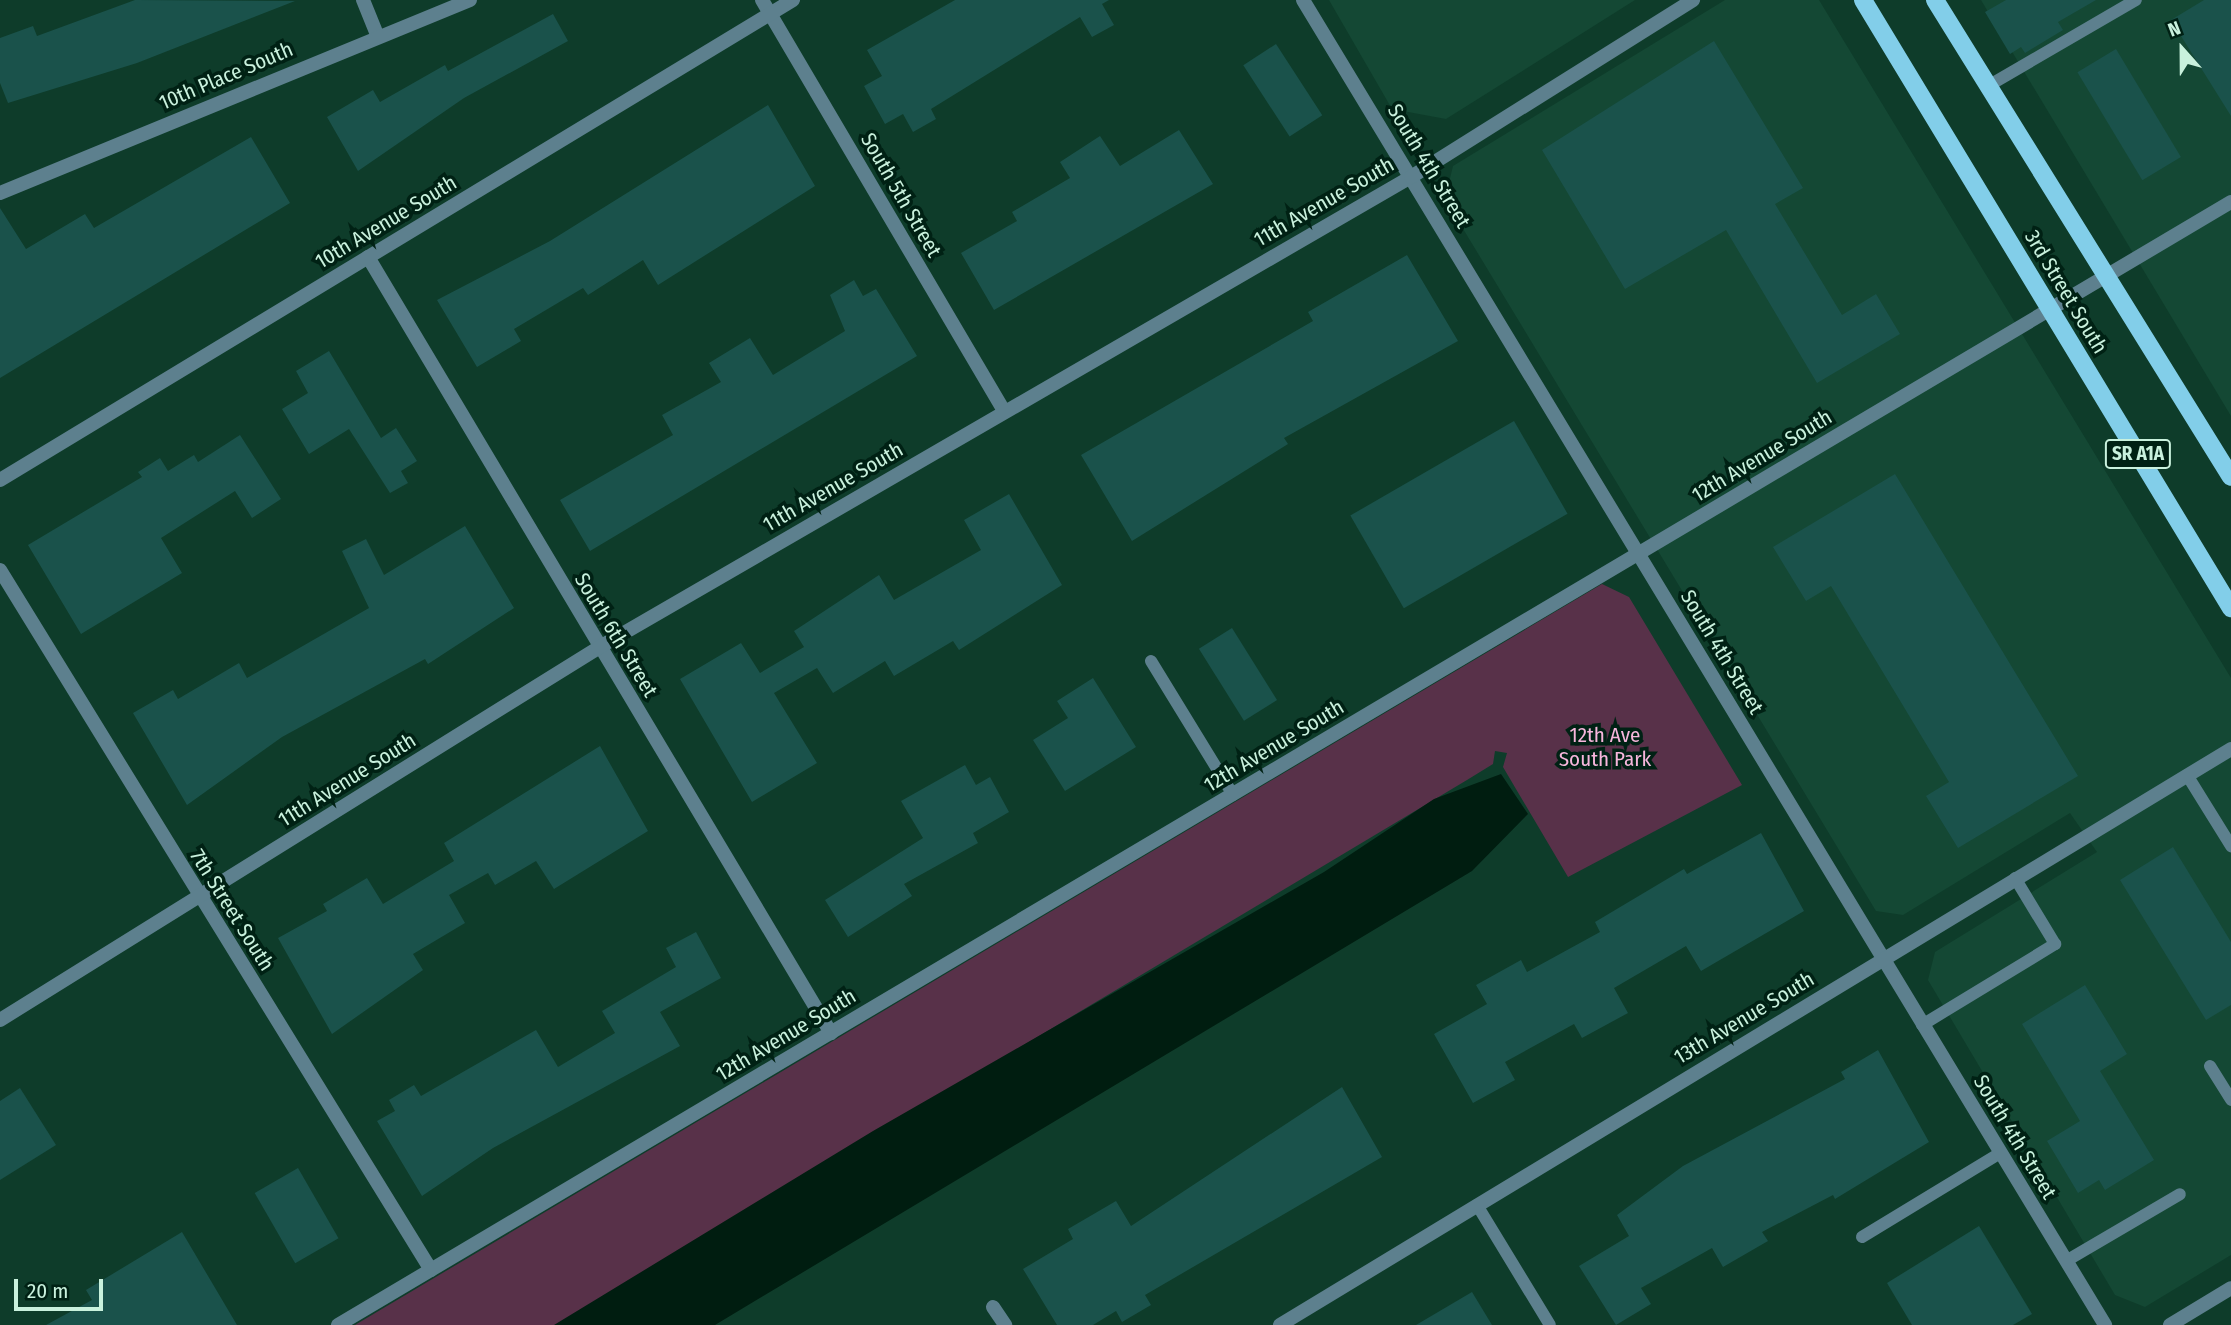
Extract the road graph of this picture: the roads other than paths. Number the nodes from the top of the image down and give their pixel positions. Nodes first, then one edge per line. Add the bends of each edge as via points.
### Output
1 (363, 0) edge
2 (470, 0) edge
3 (762, 0) edge
4 (793, 0) edge
5 (1303, 0) edge
6 (1693, 0) edge
7 (1863, 0) edge
8 (1935, 0) edge
9 (2136, 0) edge
10 (770, 14) junction
11 (377, 35) junction
12 (1988, 86) junction
13 (1411, 177) junction
14 (0, 193) edge
15 (2231, 202) edge
16 (368, 257) junction
17 (2104, 276) junction
18 (2050, 310) junction
19 (1004, 411) junction
20 (2231, 477) edge
21 (0, 480) edge
22 (1639, 553) junction
23 (0, 570) edge
24 (2231, 608) edge
25 (598, 648) junction
26 (1151, 661) dead end
27 (2231, 749) edge
28 (2187, 775) junction
29 (1233, 794) junction
30 (2231, 846) edge
31 (2015, 878) junction
32 (199, 897) junction
33 (1881, 958) junction
34 (0, 1020) edge
35 (1922, 1025) junction
36 (831, 1033) junction
37 (2210, 1066) dead end
38 (2231, 1100) edge
39 (2000, 1153) junction
40 (2180, 1194) dead end
41 (1477, 1205) junction
42 (1862, 1237) dead end
43 (2066, 1261) junction
44 (430, 1270) junction
45 (2231, 1288) edge
46 (993, 1307) dead end
47 (338, 1325) edge
48 (1005, 1325) edge
49 (1280, 1325) edge
50 (1550, 1325) edge
51 (2105, 1325) edge
52 (2170, 1325) edge

1 - 11 street
2 - 11 street, 10th Place South
3 - 10 street, South 5th Street
4 - 10 street, 10th Avenue South
5 - 13 street, South 4th Street
6 - 13 street, 11th Avenue South
7 - 18 main road, 3rd Street South / SR A1A
8 - 12 main road, 3rd Street South / SR A1A
9 - 12 lane
10 - 16 street, 10th Avenue South
10 - 19 street, South 5th Street
11 - 14 street, 10th Place South
12 - 17 main road, 3rd Street South / SR A1A
13 - 19 street, 11th Avenue South
13 - 22 street, South 4th Street
15 - 17 street, 12th Avenue South
16 - 21 street, 10th Avenue South
16 - 25 street, South 6th Street
17 - 18 street, 12th Avenue South
17 - 20 main road, 3rd Street South / SR A1A
18 - 22 street, 12th Avenue South
18 - 24 main road, 3rd Street South / SR A1A
19 - 25 street, 11th Avenue South
22 - 29 street, 12th Avenue South
22 - 33 street, South 4th Street
23 - 32 street, 7th Street South
25 - 32 street, 11th Avenue South
25 - 36 street, South 6th Street
26 - 29 lane
27 - 28 street, 13th Avenue South
28 - 30 lane
28 - 31 street, 13th Avenue South
29 - 36 street, 12th Avenue South
31 - 33 street, 13th Avenue South
31 - 35 lane via 2055,944
32 - 34 street, 11th Avenue South
32 - 44 street, 7th Street South
33 - 35 street, South 4th Street
33 - 41 street, 13th Avenue South
35 - 39 street, South 4th Street
36 - 44 street, 12th Avenue South
37 - 38 lane
39 - 42 lane
39 - 43 street, South 4th Street
40 - 43 lane
41 - 49 street, 13th Avenue South
41 - 50 lane
43 - 51 street, South 4th Street
44 - 47 street, 12th Avenue South
45 - 52 street
46 - 48 street

